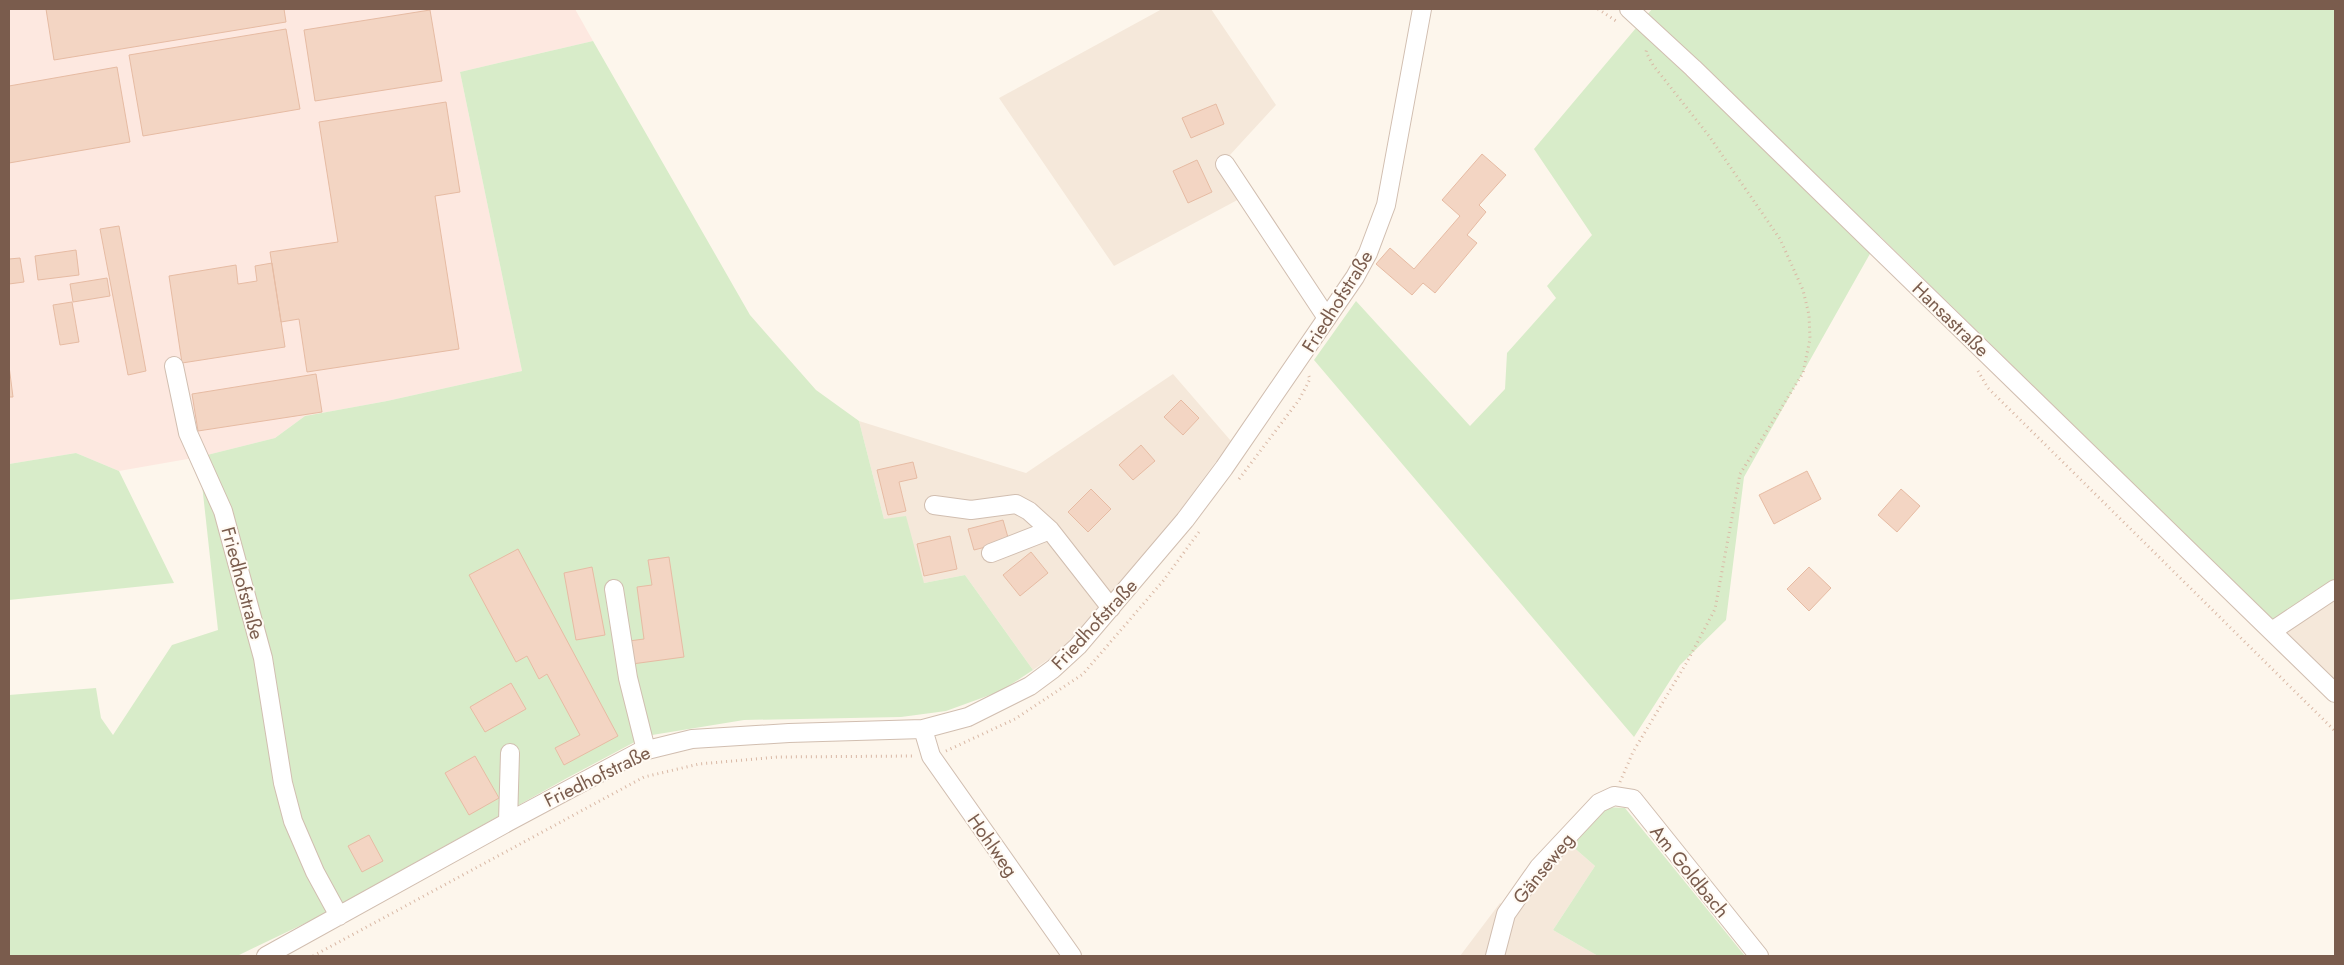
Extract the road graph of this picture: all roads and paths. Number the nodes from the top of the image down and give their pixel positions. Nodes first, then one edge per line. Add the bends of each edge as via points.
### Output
1 (1422, 9) edge
2 (1628, 9) edge
3 (1655, 52) dead end
4 (1225, 164) dead end
5 (1327, 318) junction
6 (1974, 363) dead end
7 (174, 366) dead end
8 (934, 505) dead end
9 (1050, 530) junction
10 (991, 553) dead end
11 (614, 589) dead end
12 (2335, 589) edge
13 (1111, 608) junction
14 (2272, 631) junction
15 (2335, 693) edge
16 (923, 729) junction
17 (2335, 731) edge
18 (646, 750) junction
19 (510, 753) dead end
20 (931, 756) junction
21 (1614, 796) junction
22 (508, 822) junction
23 (339, 916) junction
24 (266, 956) edge
25 (313, 956) edge
26 (1072, 956) edge
27 (1495, 956) edge
28 (1759, 956) edge

1 - 5 street, Friedhofstraße via 1380,226 1355,277
2 - 14 street, Hansastraße via 1700,75
3 - 21 path via 1648,46 1646,52 1653,65 1709,136 1780,239 1803,290 1810,339 1803,373 1740,474 1715,609 1633,752
4 - 5 street
5 - 13 street, Friedhofstraße via 1224,468
6 - 17 path via 1982,380 1995,395
7 - 23 street, Friedhofstraße via 188,434 223,511 263,658 283,783 293,822
8 - 9 street via 971,510 1016,504
9 - 10 street
9 - 13 street
11 - 18 street via 628,678
12 - 14 street
13 - 16 street, Friedhofstraße via 1078,646 1030,686 968,717
14 - 15 street, Hansastraße
16 - 18 street, Friedhofstraße via 692,739
16 - 20 street, Hohlweg
18 - 22 street, Friedhofstraße
19 - 22 street
20 - 25 path via 778,757 699,764 644,777
20 - 26 street, Hohlweg
21 - 27 street, Gänseweg via 1599,802 1539,867 1506,914
21 - 28 street, Am Goldbach via 1632,799
22 - 23 street, Friedhofstraße
23 - 24 street, Friedhofstraße

